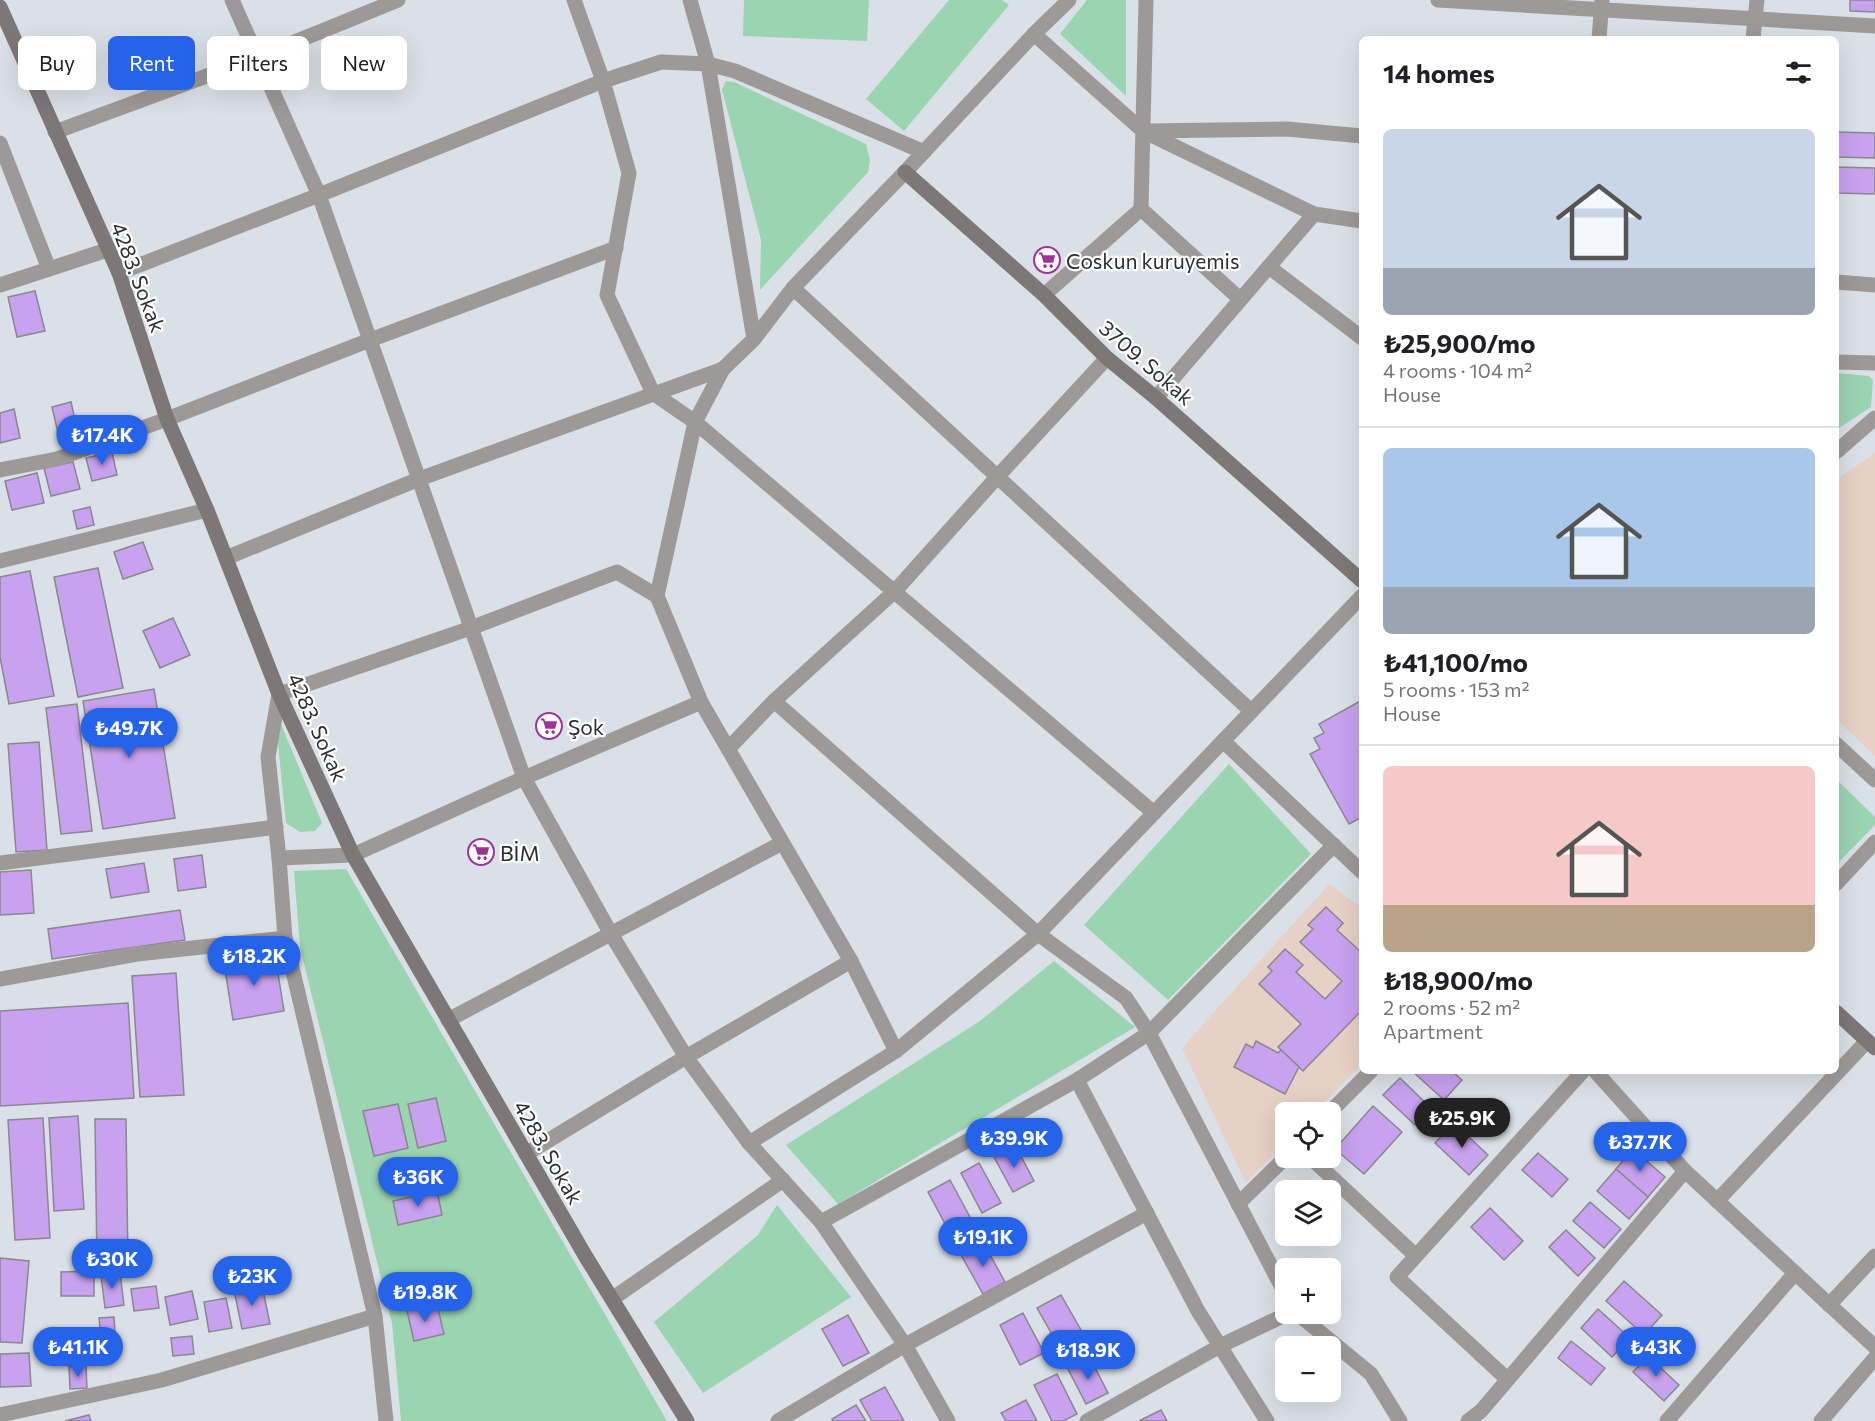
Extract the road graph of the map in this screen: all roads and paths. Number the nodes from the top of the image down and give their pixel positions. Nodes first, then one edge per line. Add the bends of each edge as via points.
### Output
1 (232, 0) edge
2 (398, 0) edge
3 (574, 0) edge
4 (690, 0) edge
5 (1069, 0) edge
6 (1146, 0) edge
7 (1448, 0) edge
8 (1756, 0) edge
9 (1602, 5) edge
10 (0, 7) edge
11 (1755, 19) junction
12 (1875, 26) edge
13 (1034, 34) junction
14 (248, 36) edge
15 (309, 36) edge
16 (1599, 36) edge
17 (1754, 36) edge
18 (708, 64) junction
19 (207, 76) edge
20 (603, 81) junction
21 (273, 90) edge
22 (1143, 131) junction
23 (56, 132) junction
24 (1359, 136) edge
25 (0, 143) edge
26 (924, 153) junction
27 (905, 172) junction
28 (319, 195) junction
29 (1141, 209) junction
30 (1314, 214) junction
31 (1359, 221) edge
32 (616, 248) junction
33 (107, 250) junction
34 (1269, 267) junction
35 (49, 269) junction
36 (118, 273) junction
37 (1839, 282) edge
38 (0, 285) edge
39 (1875, 285) edge
40 (793, 288) junction
41 (1044, 295) junction
42 (1240, 299) junction
43 (1359, 336) edge
44 (754, 339) junction
45 (370, 340) junction
46 (1107, 358) junction
47 (1839, 362) edge
48 (1875, 364) edge
49 (723, 369) junction
50 (653, 393) junction
51 (1156, 398) junction
52 (1875, 418) edge
53 (167, 419) junction
54 (695, 422) junction
55 (1839, 449) edge
56 (0, 470) edge
57 (998, 476) junction
58 (419, 479) junction
59 (207, 510) junction
60 (226, 558) junction
61 (0, 561) edge
62 (1359, 578) edge
63 (895, 591) junction
64 (657, 596) junction
65 (1359, 599) edge
66 (471, 628) junction
67 (279, 694) junction
68 (774, 700) junction
69 (701, 702) junction
70 (1251, 711) junction
71 (1223, 741) junction
72 (1839, 747) edge
73 (728, 749) junction
74 (524, 778) junction
75 (1875, 780) edge
76 (1154, 813) junction
77 (276, 826) junction
78 (1875, 842) edge
79 (782, 843) junction
80 (1334, 845) junction
81 (353, 855) junction
82 (279, 858) junction
83 (0, 863) edge
84 (1359, 869) edge
85 (1839, 881) edge
86 (611, 934) junction
87 (1038, 934) junction
88 (285, 938) junction
89 (851, 961) junction
90 (0, 979) edge
91 (1839, 1015) edge
92 (448, 1020) junction
93 (1149, 1033) junction
94 (1871, 1044) edge
95 (896, 1051) junction
96 (686, 1057) junction
97 (1368, 1074) edge
98 (1581, 1074) edge
99 (1598, 1074) edge
100 (1077, 1080) junction
101 (1340, 1102) edge
102 (749, 1143) junction
103 (526, 1154) junction
104 (1275, 1168) edge
105 (1322, 1168) edge
106 (1684, 1171) junction
107 (783, 1180) junction
108 (1717, 1201) junction
109 (1238, 1204) junction
110 (1147, 1213) junction
111 (821, 1222) junction
112 (1416, 1256) junction
113 (1875, 1256) edge
114 (1795, 1273) junction
115 (1275, 1274) edge
116 (612, 1299) junction
117 (1829, 1305) junction
118 (375, 1316) junction
119 (1275, 1320) edge
120 (1310, 1324) edge
121 (905, 1345) junction
122 (1220, 1346) junction
123 (1875, 1347) edge
124 (1875, 1358) edge
125 (1507, 1379) junction
126 (0, 1415) edge
127 (1487, 1416) edge
128 (386, 1421) edge
129 (687, 1421) edge
130 (778, 1421) edge
131 (948, 1421) edge
132 (1087, 1421) edge
133 (1267, 1421) edge
134 (1400, 1421) edge
135 (1468, 1421) edge
136 (1667, 1421) edge
137 (1821, 1421) edge

1 - 14 street
2 - 15 street
3 - 20 street
4 - 18 street
5 - 13 street
6 - 22 street
7 - 9 street
8 - 11 street
9 - 11 street
9 - 16 street
10 - 23 street, 4283. Sokak
11 - 12 street
11 - 17 street
13 - 22 street
13 - 26 street
18 - 20 street via 661,62
18 - 26 street via 735,71
18 - 44 street
19 - 23 street
20 - 28 street
20 - 32 street via 629,173
21 - 28 street
22 - 24 street via 1287,129
22 - 29 street
22 - 30 street
23 - 33 street, 4283. Sokak
25 - 35 street
26 - 27 street
27 - 40 street
27 - 41 street, 3709. Sokak
28 - 36 street
28 - 45 street
29 - 41 street
29 - 42 street
30 - 31 street
30 - 34 street
32 - 45 street
32 - 50 street via 607,295
33 - 35 street
33 - 36 street, 4283. Sokak
34 - 42 street
34 - 43 street
35 - 38 street
36 - 53 street, 4283. Sokak
37 - 39 street
40 - 44 street
40 - 57 street
41 - 46 street, 3709. Sokak
42 - 51 street
44 - 49 street
45 - 53 street
45 - 58 street
46 - 51 street, 3709. Sokak
46 - 57 street
47 - 48 street
49 - 50 street
49 - 54 street
50 - 54 street
50 - 58 street
51 - 62 street, 3709. Sokak
52 - 55 street
53 - 56 street via 57,459
53 - 59 street, 4283. Sokak
54 - 63 street
54 - 64 street
57 - 63 street
57 - 70 street
58 - 60 street
58 - 66 street
59 - 60 street, 4283. Sokak
59 - 61 street
60 - 67 street, 4283. Sokak
63 - 68 street
63 - 76 street
64 - 66 street via 617,572
64 - 69 street
65 - 70 street
66 - 67 street
66 - 74 street
67 - 77 street via 268,757
67 - 81 street, 4283. Sokak
68 - 73 street
68 - 87 street
69 - 73 street
69 - 74 street
70 - 71 street
71 - 76 street
71 - 80 street
72 - 75 street
73 - 79 street
74 - 81 street
74 - 86 street
76 - 87 street
77 - 82 street
77 - 83 street
78 - 85 street
79 - 86 street
79 - 89 street
80 - 84 street
80 - 93 street
81 - 82 street
81 - 92 street, 4283. Sokak
82 - 88 street
86 - 92 street
86 - 96 street
87 - 93 street via 1126,998
87 - 95 street
88 - 90 street via 137,954
88 - 118 street
89 - 95 street
89 - 96 street
91 - 94 street
92 - 103 street, 4283. Sokak
93 - 100 street
93 - 109 street
94 - 108 street
95 - 102 street
96 - 102 street
96 - 103 street
97 - 101 street
98 - 112 street
99 - 106 street
100 - 110 street
100 - 111 street
102 - 107 street
103 - 116 street, 4283. Sokak
104 - 109 street
105 - 112 street
106 - 108 street
106 - 125 street
107 - 111 street
107 - 116 street
108 - 114 street
109 - 115 street
110 - 121 street
110 - 122 street
111 - 121 street
112 - 125 street via 1397,1277
113 - 117 street
114 - 117 street
114 - 136 street
116 - 129 street, 4283. Sokak
117 - 123 street
118 - 126 street via 162,1380
118 - 128 street
119 - 122 street
120 - 134 street via 1371,1374
121 - 130 street
121 - 131 street
122 - 132 street
122 - 133 street
124 - 137 street
125 - 127 street
127 - 135 street

